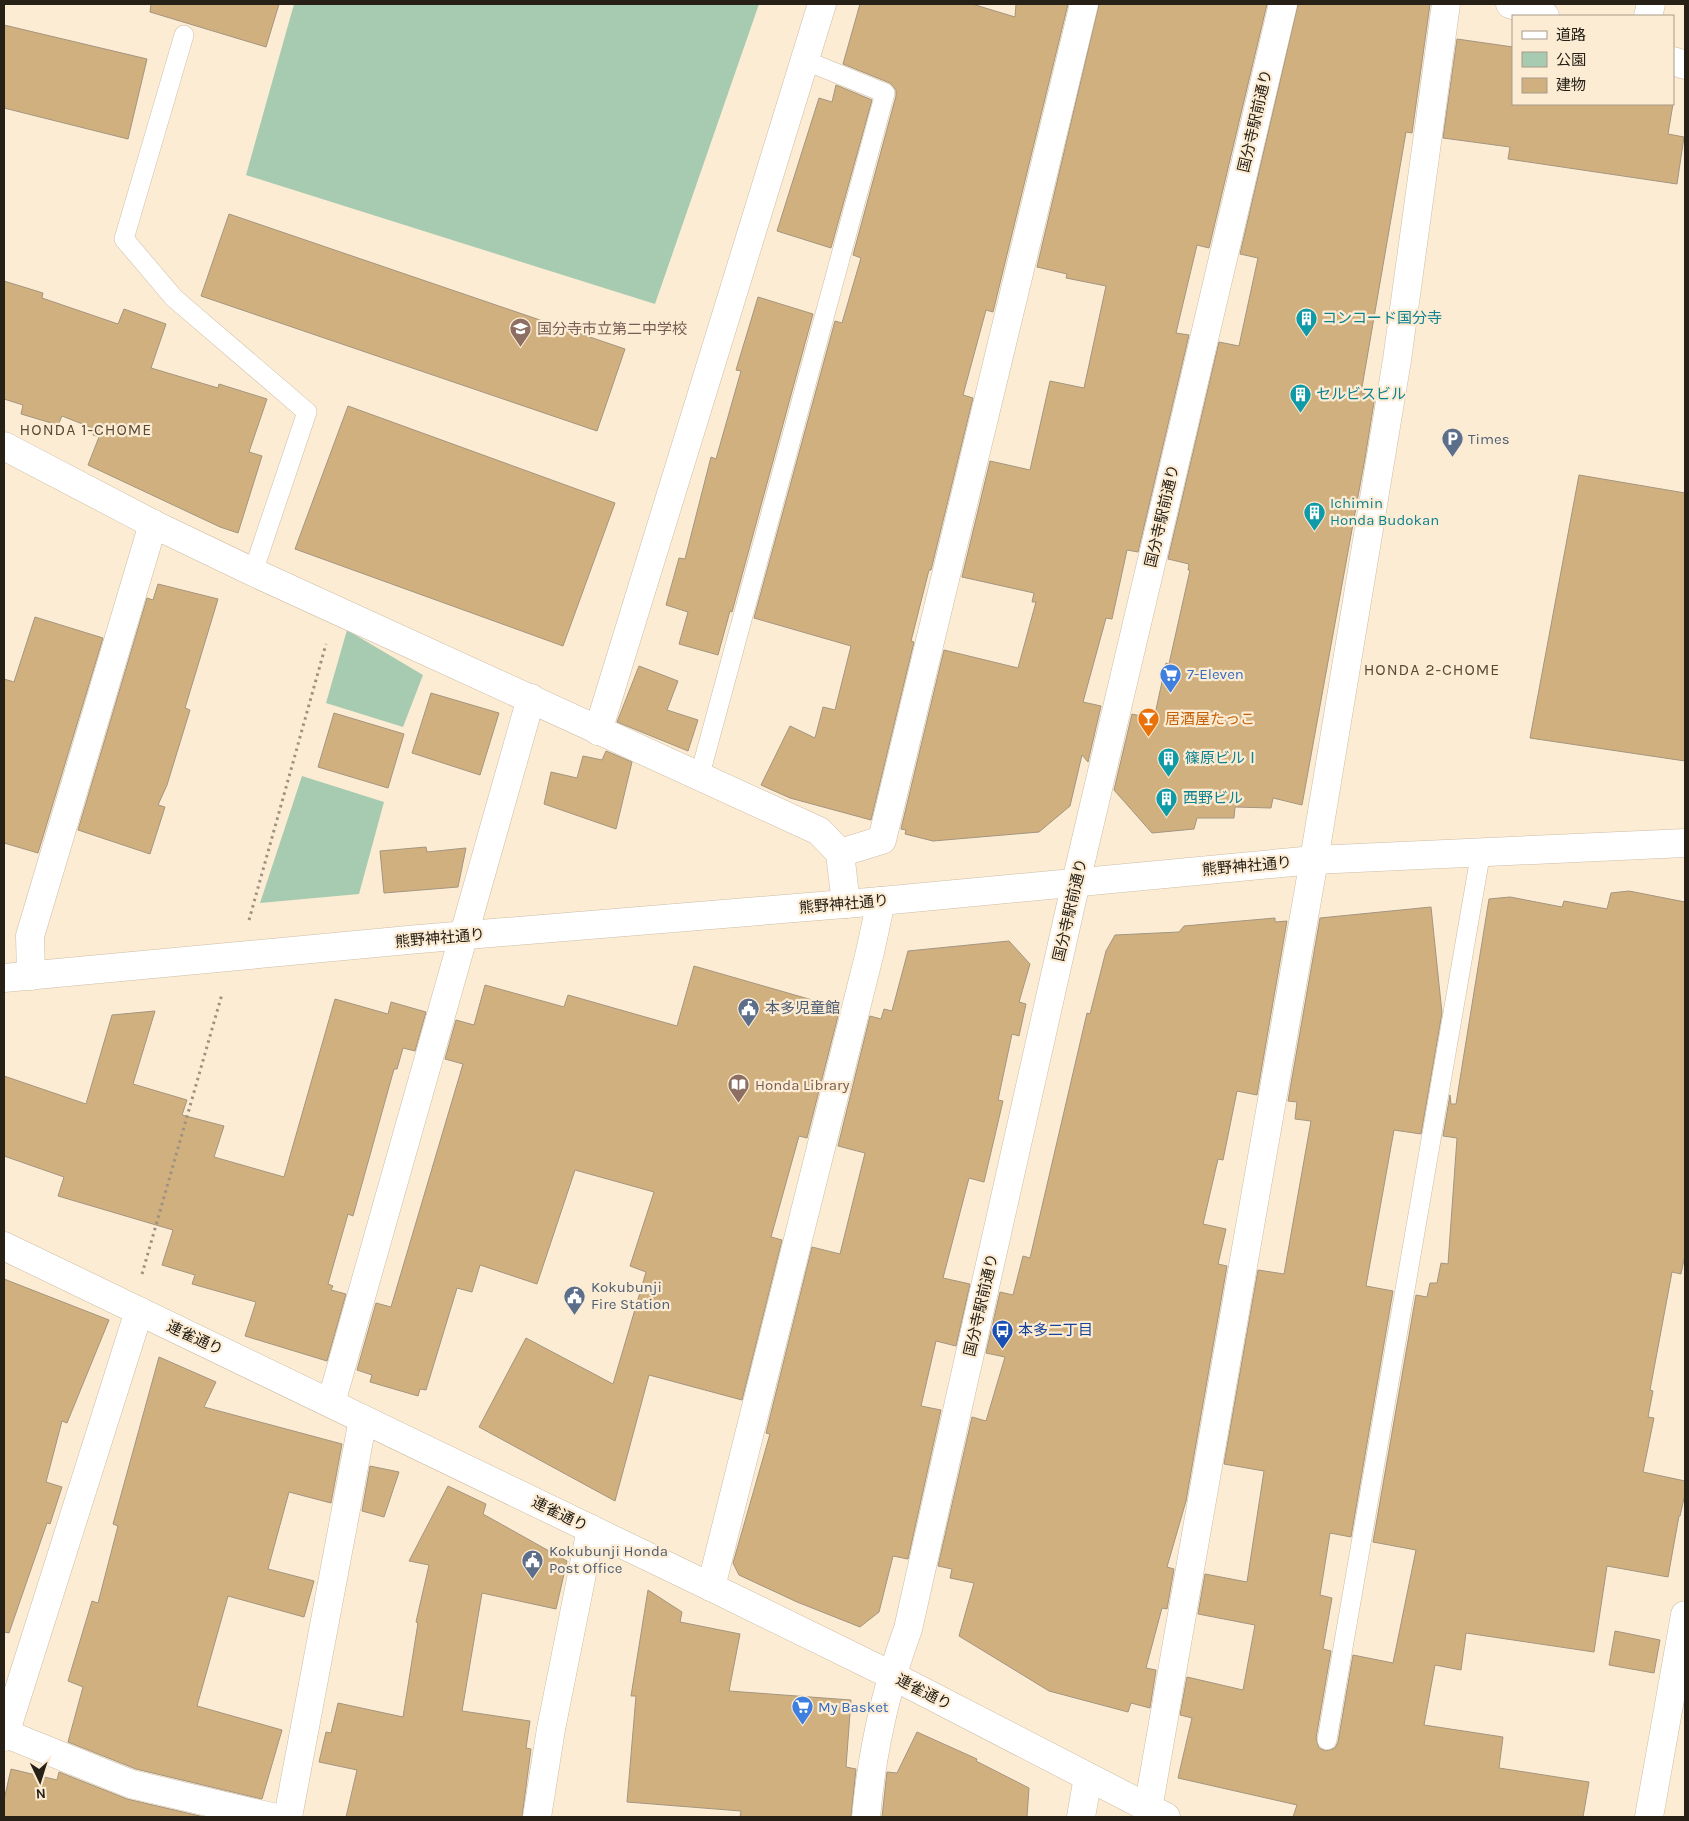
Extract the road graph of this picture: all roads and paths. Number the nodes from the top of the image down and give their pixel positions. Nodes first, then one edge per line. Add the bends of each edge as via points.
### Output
1 (822, 4) edge
2 (1283, 4) edge
3 (1446, 4) edge
4 (1510, 4) edge
5 (1080, 5) edge
6 (1542, 15) edge
7 (184, 35) dead end
8 (804, 60) junction
9 (4, 446) edge
10 (153, 524) junction
11 (252, 572) junction
12 (336, 609) junction
13 (531, 698) junction
14 (598, 731) junction
15 (699, 778) junction
16 (1685, 843) edge
17 (1481, 851) junction
18 (840, 853) junction
19 (1314, 860) junction
20 (1076, 882) junction
21 (881, 901) junction
22 (846, 904) junction
23 (463, 936) junction
24 (235, 957) junction
25 (31, 976) junction
26 (4, 978) edge
27 (4, 1246) edge
28 (139, 1311) junction
29 (331, 1403) junction
30 (363, 1419) junction
31 (591, 1529) junction
32 (711, 1587) junction
33 (1685, 1615) edge
34 (891, 1675) junction
35 (4, 1734) edge
36 (1327, 1740) dead end
37 (1088, 1777) junction
38 (1157, 1813) edge
39 (272, 1817) edge
40 (288, 1817) edge
41 (537, 1817) edge
42 (866, 1817) edge
43 (1081, 1817) edge
44 (1649, 1817) edge

1 - 8 street
2 - 20 street, 国分寺駅前通り
3 - 19 street via 1397,360
4 - 6 street
5 - 18 street via 882,840
7 - 11 lane via 124,239 174,298 308,412
8 - 14 street
8 - 15 lane via 885,93
9 - 10 street
10 - 11 street
10 - 25 street via 30,936
11 - 12 street
12 - 13 street
12 - 24 path via 250,916
13 - 14 street
13 - 23 street
14 - 15 street
15 - 18 street via 819,831
16 - 17 street, 熊野神社通り
17 - 19 street, 熊野神社通り
17 - 36 lane
18 - 22 street
19 - 20 street, 熊野神社通り
19 - 38 street
20 - 21 street, 熊野神社通り
20 - 34 street, 国分寺駅前通り via 908,1629
21 - 22 street, 熊野神社通り
21 - 32 street
22 - 23 street, 熊野神社通り
23 - 24 street, 熊野神社通り
23 - 29 street
24 - 25 street, 熊野神社通り
24 - 28 path via 138,1290
25 - 26 street, 熊野神社通り
27 - 28 street, 連雀通り
28 - 29 street, 連雀通り
28 - 35 street
29 - 30 street, 連雀通り
30 - 31 street, 連雀通り
30 - 40 street
31 - 32 street, 連雀通り
31 - 41 street
32 - 34 street, 連雀通り
33 - 44 street
34 - 37 street, 連雀通り
34 - 42 street, 国分寺駅前通り via 871,1764
35 - 39 street via 131,1784
37 - 38 street, 連雀通り
37 - 43 street

